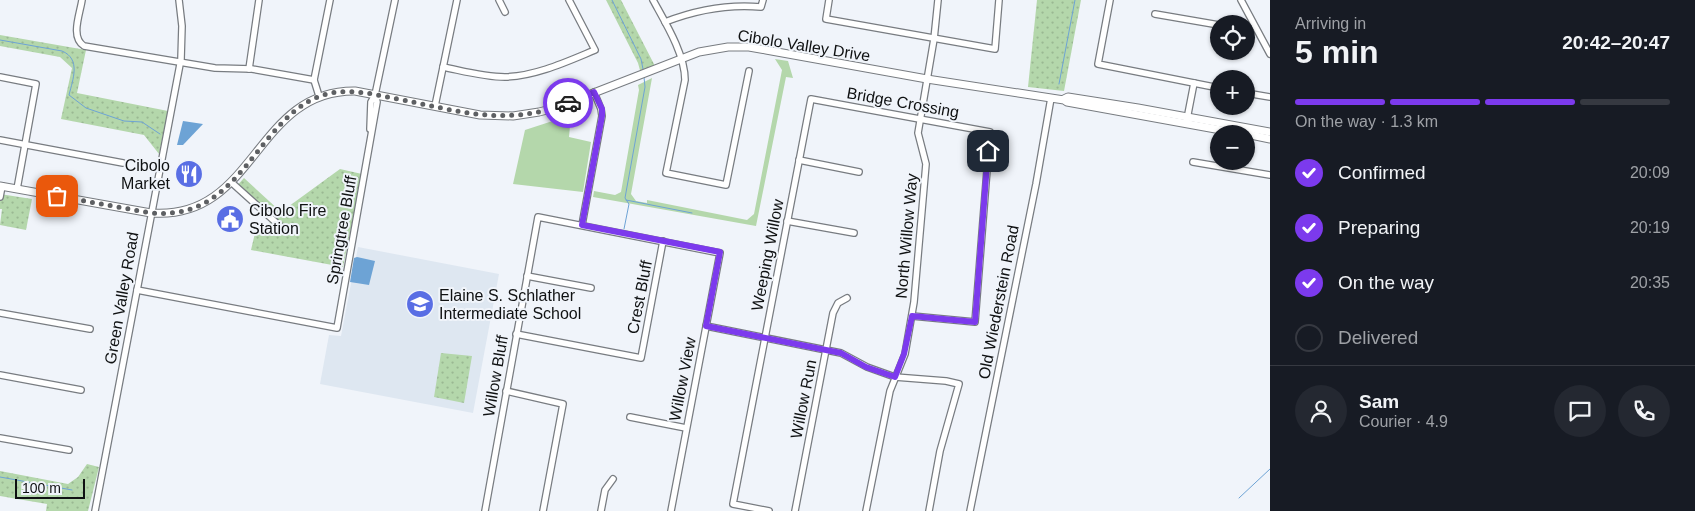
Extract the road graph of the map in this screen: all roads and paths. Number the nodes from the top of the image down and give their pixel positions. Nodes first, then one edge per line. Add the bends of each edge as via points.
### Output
1 (82, 0) edge
2 (179, 0) edge
3 (259, 0) edge
4 (330, 0) edge
5 (395, 0) edge
6 (457, 0) edge
7 (499, 0) edge
8 (569, 0) edge
9 (653, 0) edge
10 (763, 0) edge
11 (830, 0) edge
12 (938, 0) edge
13 (999, 0) edge
14 (1110, 0) edge
15 (1241, 0) edge
16 (505, 12) dead end
17 (1155, 14) dead end
18 (1246, 15) edge
19 (665, 22) junction
20 (1210, 23) edge
21 (1255, 33) edge
22 (934, 39) junction
23 (1270, 54) edge
24 (681, 58) junction
25 (180, 62) junction
26 (443, 67) junction
27 (249, 69) junction
28 (749, 71) dead end
29 (0, 77) edge
30 (927, 79) junction
31 (314, 80) junction
32 (1194, 83) junction
33 (1210, 86) edge
34 (594, 92) junction
35 (1255, 94) edge
36 (375, 95) junction
37 (319, 96) junction
38 (1270, 97) edge
39 (1051, 98) junction
40 (811, 100) joint
41 (435, 106) junction
42 (920, 119) junction
43 (1186, 121) junction
44 (1210, 126) edge
45 (1270, 132) edge
46 (1255, 136) edge
47 (1270, 139) edge
48 (0, 140) edge
49 (25, 144) junction
50 (799, 160) junction
51 (123, 162) dead end
52 (1193, 162) dead end
53 (859, 172) dead end
54 (1270, 175) edge
55 (231, 182) junction
56 (1, 186) edge
57 (17, 189) junction
58 (0, 197) edge
59 (151, 213) junction
60 (787, 221) junction
61 (582, 225) junction
62 (281, 227) dead end
63 (854, 233) dead end
64 (663, 241) junction
65 (527, 276) junction
66 (591, 288) dead end
67 (137, 290) junction
68 (847, 298) dead end
69 (0, 313) edge
70 (912, 316) junction
71 (706, 326) junction
72 (90, 329) dead end
73 (516, 334) junction
74 (765, 337) junction
75 (826, 349) junction
76 (0, 375) edge
77 (895, 377) junction
78 (81, 390) dead end
79 (506, 390) junction
80 (630, 417) dead end
81 (686, 428) junction
82 (0, 438) edge
83 (69, 450) dead end
84 (613, 478) dead end
85 (95, 511) edge
86 (485, 511) edge
87 (543, 511) edge
88 (601, 511) edge
89 (671, 511) edge
90 (769, 511) edge
91 (795, 511) edge
92 (866, 511) edge
93 (929, 511) edge
94 (970, 511) edge

1 - 25 street via 76,35 81,45
2 - 25 street, Green Valley Road via 182,26
3 - 27 street
4 - 31 street
5 - 36 street, Springtree Bluff
6 - 26 street
7 - 16 street
8 - 26 street via 595,50 518,76 498,77
9 - 19 street
10 - 19 street via 761,7 699,10
11 - 22 street via 826,19
12 - 22 street, North Willow Way
13 - 22 street via 995,49
14 - 32 street via 1098,64
15 - 18 street
17 - 20 street
19 - 24 street
21 - 23 street
22 - 30 street, North Willow Way
24 - 28 street via 685,80 666,173 726,186
24 - 30 main road, Cibolo Valley Drive via 721,48 749,47
24 - 34 main road, Cibolo Valley Drive
25 - 27 street
25 - 59 street, Green Valley Road
26 - 41 street
27 - 31 street
29 - 49 street via 36,84
30 - 39 main road, Cibolo Valley Drive
30 - 42 street, North Willow Way
31 - 37 street
32 - 33 street
32 - 43 street
34 - 41 main road, Cibolo Valley Drive via 555,108 513,116
34 - 61 street via 602,116
35 - 38 street
36 - 37 main road, Cibolo Valley Drive via 345,91
36 - 41 main road, Cibolo Valley Drive
36 - 67 street, Springtree Bluff via 370,102 366,171 337,328
37 - 55 main road, Cibolo Valley Drive via 293,111
39 - 43 main road, Cibolo Valley Drive
39 - 94 street, Old Wiederstein Road
40 - 42 street, Bridge Crossing
40 - 50 street, Weeping Willow
42 - 70 street, North Willow Way via 918,138 926,164
42 - 70 street, Bridge Crossing via 990,132 975,322
43 - 44 main road, Cibolo Valley Drive
43 - 45 main road, Cibolo Valley Drive
46 - 47 main road, Cibolo Valley Drive
48 - 49 street
49 - 51 street
49 - 57 street
50 - 53 street
50 - 60 street, Weeping Willow
52 - 54 street
55 - 59 main road, Cibolo Valley Drive via 211,200 192,209
55 - 62 street
56 - 57 main road, Cibolo Valley Drive
56 - 58 street
57 - 59 main road, Cibolo Valley Drive
59 - 67 street, Green Valley Road
60 - 63 street
60 - 74 street, Weeping Willow
61 - 64 street
61 - 65 street, Willow Bluff via 538,217
64 - 71 street, Willow View via 720,252
64 - 73 street, Crest Bluff via 641,358
65 - 66 street
65 - 73 street, Willow Bluff
67 - 85 street, Green Valley Road
68 - 75 street, Willow Run via 834,308
69 - 72 street
70 - 77 street, North Willow Way
71 - 74 street
71 - 81 street, Willow View
73 - 79 street, Willow Bluff
74 - 75 street
74 - 90 street, Weeping Willow via 733,504
75 - 77 street
75 - 91 street, Willow Run
76 - 78 street
77 - 92 street, North Willow Way
77 - 93 street via 959,384 940,451
79 - 86 street, Willow Bluff
79 - 87 street via 562,404
80 - 81 street
81 - 89 street, Willow View
82 - 83 street
84 - 88 street via 605,490

